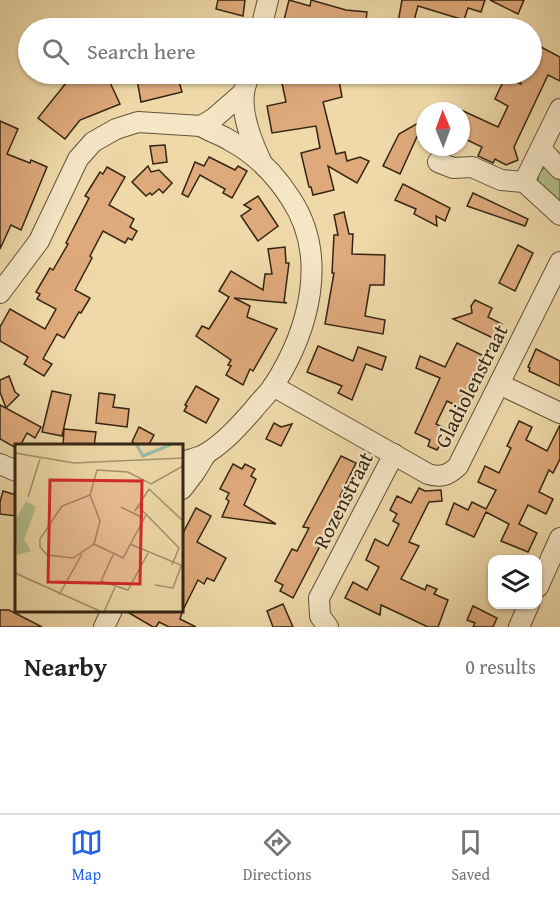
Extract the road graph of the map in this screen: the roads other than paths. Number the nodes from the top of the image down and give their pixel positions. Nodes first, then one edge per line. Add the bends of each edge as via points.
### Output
1 (268, 0) edge
2 (264, 18) edge
3 (245, 84) edge
4 (247, 84) edge
5 (560, 110) edge
6 (201, 126) junction
7 (542, 150) junction
8 (261, 161) junction
9 (438, 162) dead end
10 (560, 170) edge
11 (524, 182) junction
12 (560, 215) edge
13 (560, 261) edge
14 (0, 292) edge
15 (499, 384) junction
16 (273, 386) junction
17 (560, 413) edge
18 (206, 454) junction
19 (394, 454) junction
20 (183, 462) edge
21 (0, 464) edge
22 (15, 471) edge
23 (183, 488) edge
24 (560, 538) edge
25 (542, 576) edge
26 (527, 609) edge
27 (111, 612) edge
28 (104, 627) edge
29 (328, 627) edge
30 (519, 627) edge

1 - 2 street
3 - 6 street via 213,119
4 - 8 street via 247,124
5 - 7 street
6 - 8 street
6 - 14 street via 138,122 93,142 78,159 39,241
7 - 10 street
7 - 11 street
8 - 16 street via 293,201 311,249 310,297 303,323
9 - 11 street via 453,168 472,167 501,180
11 - 12 street
13 - 15 street, Gladiolenstraat
15 - 17 street
15 - 19 street, Gladiolenstraat via 453,472 436,477
16 - 18 street via 243,422
16 - 19 street, Rozenstraat
18 - 20 street
18 - 23 street
19 - 29 street, Rozenstraat via 319,598 320,616
21 - 22 street
24 - 25 street
26 - 30 street
27 - 28 street

